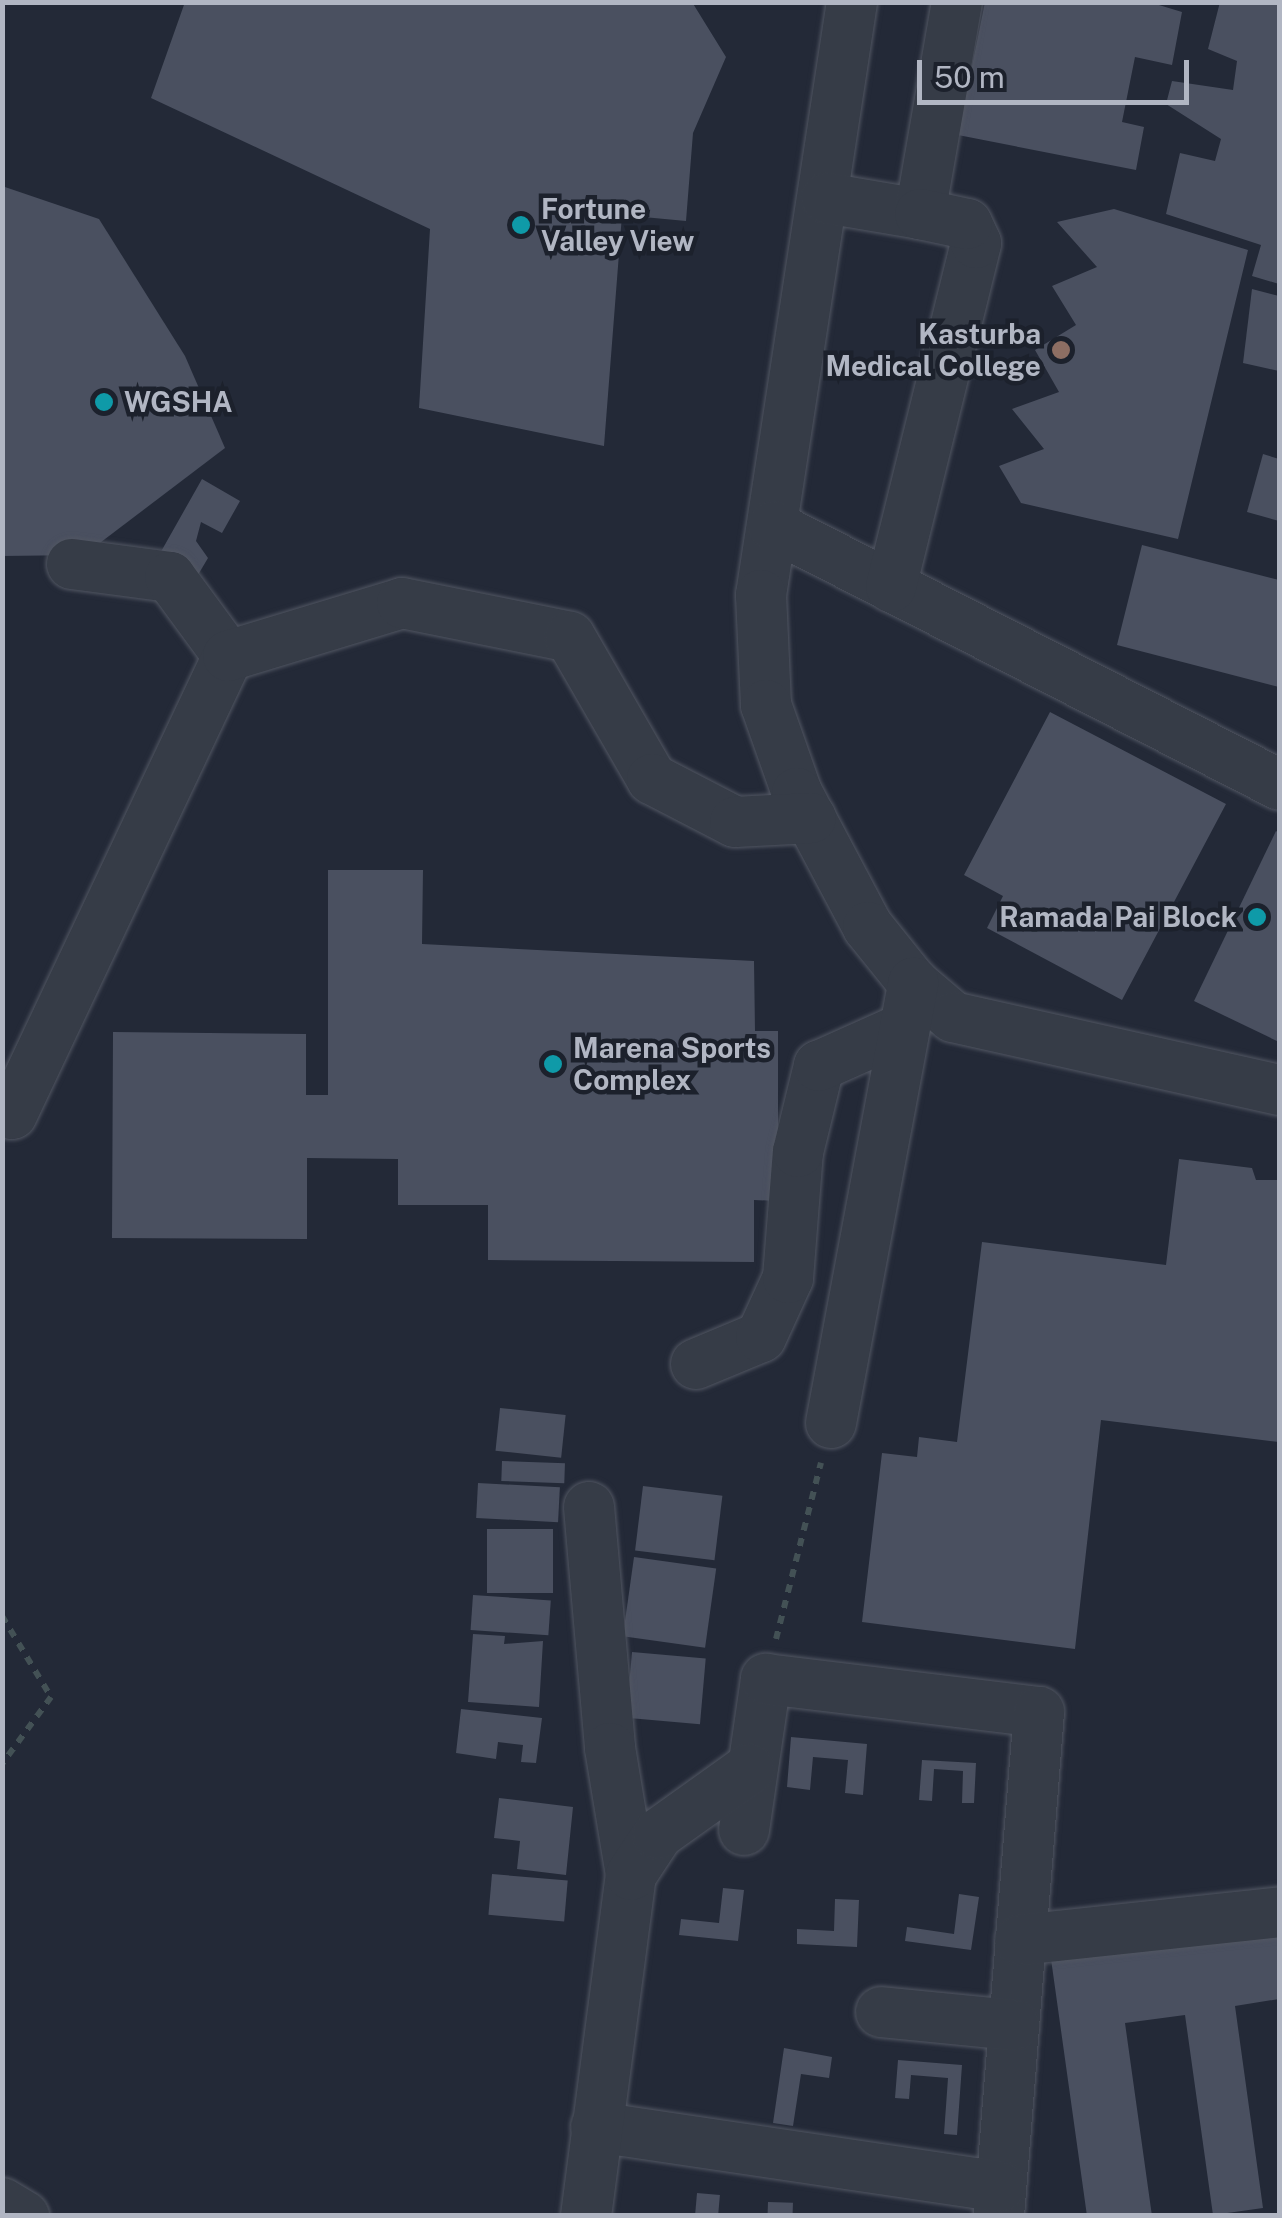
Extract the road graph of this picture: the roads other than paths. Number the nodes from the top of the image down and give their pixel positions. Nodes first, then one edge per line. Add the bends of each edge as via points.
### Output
1 (852, 2) edge
2 (957, 2) edge
3 (826, 198) junction
4 (920, 214) junction
5 (773, 526) junction
6 (72, 564) dead end
7 (891, 586) junction
8 (228, 656) junction
9 (1280, 785) edge
10 (811, 818) junction
11 (908, 1006) junction
12 (1280, 1090) edge
13 (2, 1112) edge
14 (696, 1364) dead end
15 (831, 1422) road end
16 (589, 1507) dead end
17 (749, 1769) junction
18 (744, 1830) dead end
19 (631, 1875) junction
20 (1280, 1912) edge
21 (1020, 1940) junction
22 (881, 2012) dead end
23 (1014, 2025) junction
24 (596, 2127) junction
25 (1000, 2201) edge
26 (2, 2203) edge
27 (24, 2216) edge
28 (586, 2216) edge

1 - 3 street
2 - 4 street
3 - 4 street
3 - 5 street
4 - 7 street via 966,224 976,243
5 - 7 street
5 - 10 street via 761,595 766,705
6 - 8 street via 170,577
7 - 9 street
8 - 10 street via 402,603 570,636 652,779 735,822
8 - 13 street via 12,1114
10 - 11 street
11 - 12 street
11 - 14 street via 819,1066 798,1152 788,1278 762,1337
11 - 15 street
16 - 19 street via 610,1748
17 - 18 street
17 - 19 street via 658,1834
17 - 21 street via 766,1679 1039,1712
19 - 24 street
20 - 21 street
21 - 23 street
22 - 23 street
23 - 25 street
24 - 25 street
24 - 28 street
26 - 27 street

